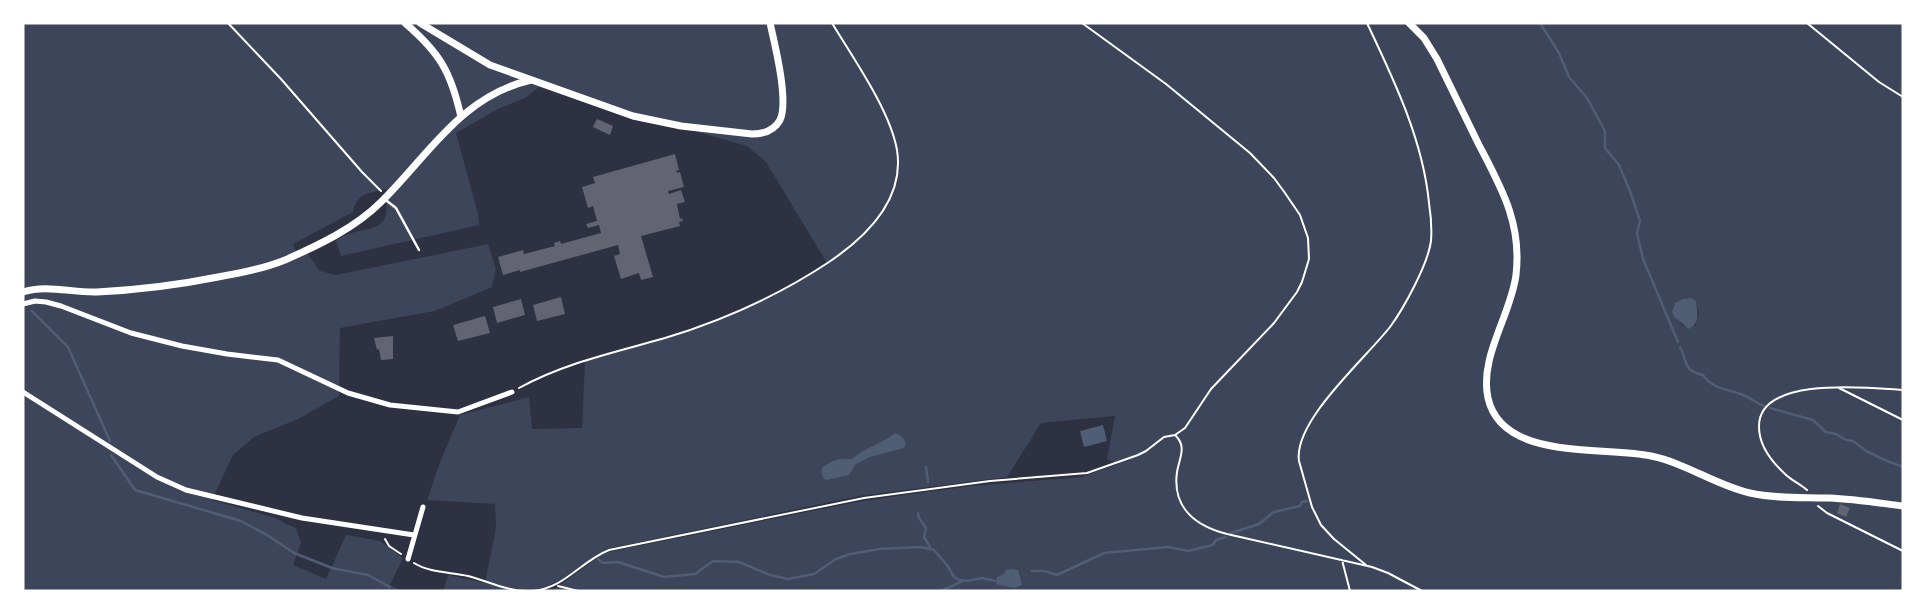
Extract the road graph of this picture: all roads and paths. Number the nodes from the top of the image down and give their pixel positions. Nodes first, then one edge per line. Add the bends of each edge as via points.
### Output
1 (228, 23) edge
2 (405, 23) edge
3 (420, 23) edge
4 (770, 23) edge
5 (832, 23) edge
6 (1082, 23) edge
7 (1367, 23) edge
8 (1409, 23) edge
9 (1807, 23) edge
10 (531, 80) junction
11 (1903, 97) edge
12 (461, 117) junction
13 (385, 197) junction
14 (419, 250) dead end
15 (23, 292) edge
16 (23, 304) edge
17 (1838, 387) junction
18 (1903, 390) edge
19 (23, 391) edge
20 (512, 392) joint
21 (1903, 420) edge
22 (1175, 435) junction
23 (1813, 498) junction
24 (1903, 506) edge
25 (423, 507) dead end
26 (383, 531) junction
27 (414, 535) junction
28 (1903, 551) edge
29 (408, 559) junction
30 (1342, 559) junction
31 (1366, 565) junction
32 (557, 585) junction
33 (527, 591) edge
34 (532, 591) edge
35 (578, 591) edge
36 (1350, 591) edge
37 (1422, 591) edge

1 - 13 path
2 - 12 street via 447,71
3 - 10 street via 479,60
4 - 10 street via 783,106 777,124 761,134 655,121
5 - 20 path via 883,111 897,149 894,188 871,227 845,251 767,299 666,337 584,361
6 - 22 path via 1250,153 1285,192 1308,238 1307,271 1297,292
7 - 31 path via 1420,150 1429,200 1430,243 1398,314 1310,422 1298,451 1316,516 1334,540
8 - 23 street via 1437,60 1514,221 1516,277 1486,378 1488,399 1497,419 1532,443 1654,457 1745,492
9 - 11 path
10 - 12 street via 498,93
12 - 13 street
13 - 14 lane
13 - 15 street via 336,235 255,271 122,290 40,288
16 - 20 street via 46,302 182,346 278,360 348,393 390,405 458,412
17 - 18 path
17 - 21 path
17 - 23 path via 1780,397 1759,422 1761,439 1774,462
19 - 26 street via 180,487 302,518
22 - 30 path via 1182,447 1178,493 1195,520 1227,534
22 - 32 path via 1138,455 1087,473 857,499 609,550
23 - 24 street
23 - 28 path via 1828,513
25 - 27 street
26 - 27 street
26 - 29 path via 389,546
27 - 29 street
29 - 33 path via 424,568
30 - 31 path
30 - 36 path
31 - 37 path
32 - 34 path
32 - 35 path

